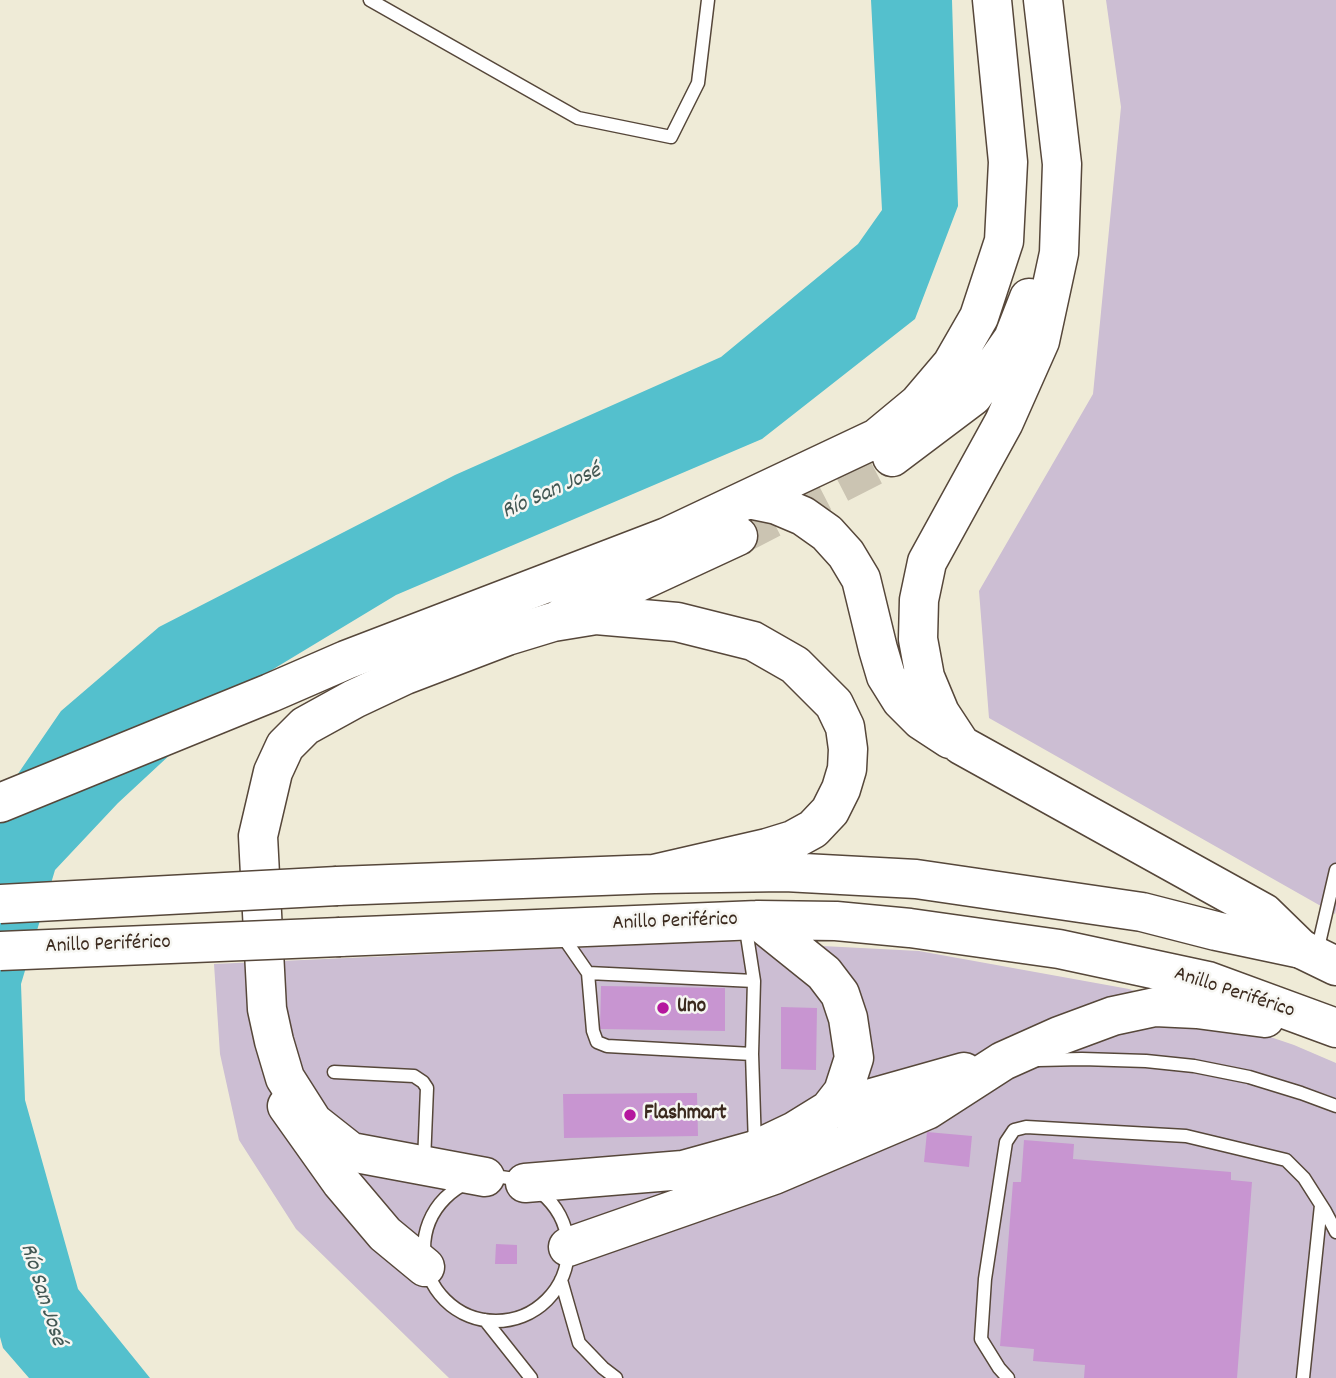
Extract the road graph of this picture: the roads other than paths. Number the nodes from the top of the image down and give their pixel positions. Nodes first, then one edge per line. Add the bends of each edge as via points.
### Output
1 (370, 0) edge
2 (708, 0) edge
3 (992, 0) edge
4 (1043, 0) edge
5 (1062, 164) junction
6 (892, 457) tunnel mouth
7 (748, 499) junction
8 (738, 536) tunnel mouth
9 (553, 622) junction
10 (346, 660) junction
11 (961, 746) junction
12 (0, 803) edge
13 (1336, 870) edge
14 (654, 874) junction
15 (0, 904) edge
16 (751, 920) junction
17 (557, 928) junction
18 (1323, 944) edge
19 (0, 951) edge
20 (587, 973) junction
21 (754, 981) junction
22 (1334, 1027) edge
23 (752, 1054) junction
24 (1003, 1061) junction
25 (334, 1072) dead end
26 (1336, 1106) edge
27 (829, 1110) junction
28 (755, 1150) junction
29 (424, 1166) junction
30 (485, 1177) junction
31 (525, 1183) junction
32 (1321, 1205) junction
33 (1336, 1233) edge
34 (564, 1264) junction
35 (425, 1267) junction
36 (485, 1320) junction
37 (531, 1378) edge
38 (616, 1378) edge
39 (1008, 1378) edge
40 (1303, 1378) edge

1 - 2 lane via 578,118 671,137 698,83
3 - 7 main road via 1008,162 1004,241 979,317 935,384 877,438
4 - 5 main road
5 - 6 main road via 1041,267 1013,339 973,396
5 - 11 main road via 1059,253 1040,341 1004,422 927,562 919,600 918,639 925,677
7 - 10 main road via 667,537
7 - 11 main road via 803,516 846,554 861,579 886,676 921,720
8 - 9 main road
9 - 14 main road via 596,615 677,622 753,641 796,666 834,704 845,727 847,769 841,789 830,811 813,829 767,848
9 - 29 main road via 405,675 354,699 305,726 285,746 273,772 258,836 267,1009 285,1078 313,1122 351,1152
10 - 12 main road
10 - 35 main road via 280,729 251,784 242,833 250,1008 270,1079 298,1124 385,1234
11 - 18 main road
13 - 18 lane
14 - 15 main road, bridge
14 - 18 main road via 785,872 916,879 1142,912 1216,932
16 - 17 main road, Anillo Periférico
16 - 21 lane
16 - 22 main road, Anillo Periférico via 836,921 1059,949 1208,981
16 - 27 main road via 824,973 840,994 854,1058 843,1092
17 - 19 main road, Anillo Periférico, bridge
17 - 20 lane
20 - 21 lane
20 - 23 lane via 597,1042
21 - 23 lane
22 - 24 main road via 1156,1007 1113,1016
23 - 28 lane
24 - 26 lane via 1082,1059 1194,1066 1250,1077
24 - 27 main road
24 - 34 main road via 927,1110
25 - 29 lane via 414,1076 423,1082 427,1088
27 - 28 main road
28 - 31 main road via 683,1170
29 - 30 main road
30 - 31 lane
30 - 35 lane via 462,1185 443,1199 429,1219 423,1242
31 - 34 lane via 543,1194 565,1227
32 - 33 lane
32 - 39 lane via 1286,1160 1186,1136 1014,1130 1006,1143 985,1279 981,1339
32 - 40 lane
34 - 36 lane via 547,1300 528,1313
34 - 38 lane via 579,1343
35 - 36 lane via 447,1302
36 - 37 lane

